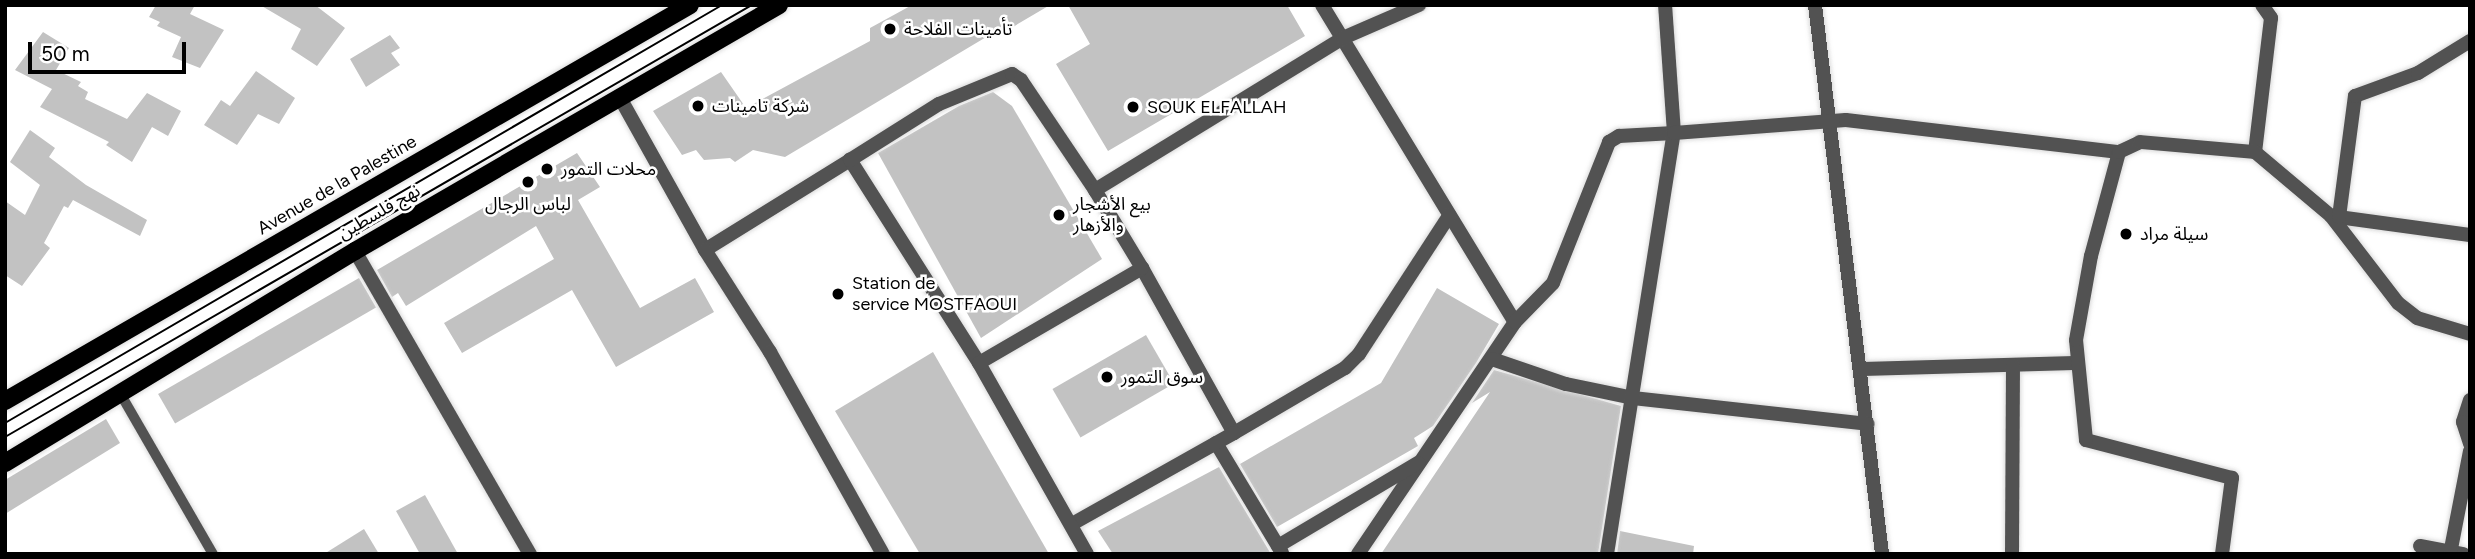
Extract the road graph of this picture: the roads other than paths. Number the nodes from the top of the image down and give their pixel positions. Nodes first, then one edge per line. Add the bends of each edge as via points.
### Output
1 (690, 5) edge
2 (779, 5) edge
3 (1322, 5) edge
4 (1419, 5) edge
5 (1665, 5) edge
6 (1815, 5) edge
7 (2262, 5) edge
8 (1343, 38) junction
9 (2470, 41) edge
10 (619, 96) junction
11 (1829, 122) junction
12 (1674, 133) junction
13 (2119, 152) junction
14 (2255, 152) junction
15 (850, 160) junction
16 (1095, 190) junction
17 (1449, 216) junction
18 (2335, 216) junction
19 (2470, 235) edge
20 (355, 250) junction
21 (705, 250) junction
22 (1142, 268) junction
23 (1515, 322) junction
24 (2470, 334) edge
25 (1492, 359) junction
26 (979, 363) junction
27 (2076, 363) junction
28 (2013, 365) junction
29 (1861, 369) junction
30 (120, 393) junction
31 (1633, 398) junction
32 (2470, 400) edge
33 (5, 401) edge
34 (1868, 424) junction
35 (1234, 433) junction
36 (1216, 443) junction
37 (2470, 444) edge
38 (2470, 452) edge
39 (1422, 461) junction
40 (5, 463) edge
41 (1072, 524) junction
42 (2420, 546) dead end
43 (1280, 550) edge
44 (2454, 553) edge
45 (213, 554) edge
46 (530, 554) edge
47 (883, 554) edge
48 (1087, 554) edge
49 (1358, 554) edge
50 (1607, 554) edge
51 (1882, 554) edge
52 (2012, 554) edge
53 (2222, 554) edge

1 - 33 main road, Avenue de la Palestine
2 - 10 main road, نهج فلسطين
3 - 8 street
4 - 8 street
5 - 12 street
6 - 11 street
7 - 14 street via 2271,18
8 - 16 street
8 - 17 street
9 - 18 street via 2418,73 2355,96
10 - 20 main road, نهج فلسطين
10 - 21 street
11 - 12 street
11 - 13 street via 1916,127
11 - 29 street
12 - 23 street via 1619,136 1609,142 1553,283
12 - 31 street
13 - 14 street via 2140,142
13 - 27 street via 2091,256
14 - 18 street
15 - 16 street via 939,104 1012,74 1021,80
15 - 21 street
15 - 26 street
16 - 22 street
17 - 23 street
17 - 35 street via 1359,354 1345,368
18 - 19 street
18 - 24 street via 2398,303 2417,318
20 - 30 main road, نهج فلسطين
20 - 46 street
21 - 47 street via 770,352
22 - 26 street
22 - 35 street
23 - 25 street
25 - 31 street via 1566,384
25 - 39 street
26 - 41 street
27 - 28 street
27 - 53 street via 2086,440 2232,478
28 - 29 street
28 - 52 street
29 - 34 street
30 - 40 main road, نهج فلسطين
30 - 45 lane
31 - 34 street
31 - 50 street
32 - 37 street via 2463,422
34 - 51 street
35 - 36 street
36 - 41 street
36 - 43 street
38 - 44 street
39 - 43 street
39 - 49 street
41 - 48 street
42 - 44 street

